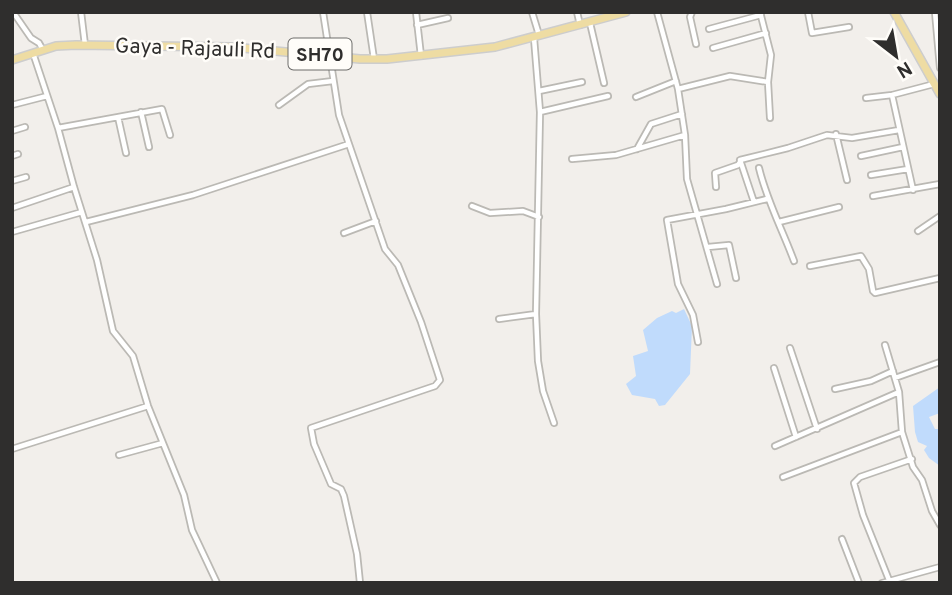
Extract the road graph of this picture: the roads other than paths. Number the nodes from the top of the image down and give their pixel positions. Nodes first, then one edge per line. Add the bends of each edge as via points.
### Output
1 (13, 12) edge
2 (81, 12) edge
3 (323, 12) edge
4 (367, 12) edge
5 (416, 12) edge
6 (532, 12) edge
7 (577, 12) edge
8 (626, 12) edge
9 (657, 12) edge
10 (692, 12) edge
11 (808, 12) edge
12 (894, 12) edge
13 (935, 12) edge
14 (760, 13) edge
15 (448, 18) dead end
16 (590, 23) junction
17 (417, 25) junction
18 (580, 25) junction
19 (849, 27) dead end
20 (709, 29) dead end
21 (766, 33) junction
22 (537, 37) junction
23 (696, 44) dead end
24 (85, 45) junction
25 (713, 48) dead end
26 (43, 50) junction
27 (33, 53) junction
28 (330, 55) junction
29 (421, 56) junction
30 (374, 59) junction
31 (12, 60) edge
32 (940, 68) edge
33 (334, 80) junction
34 (676, 81) junction
35 (582, 82) dead end
36 (768, 82) junction
37 (604, 83) dead end
38 (678, 89) junction
39 (938, 89) edge
40 (539, 91) junction
41 (892, 94) junction
42 (47, 96) junction
43 (608, 96) dead end
44 (636, 97) dead end
45 (866, 98) dead end
46 (12, 105) edge
47 (279, 105) dead end
48 (540, 111) junction
49 (141, 113) junction
50 (682, 114) junction
51 (118, 117) junction
52 (771, 118) dead end
53 (24, 127) dead end
54 (58, 128) junction
55 (898, 130) junction
56 (12, 131) edge
57 (836, 134) junction
58 (170, 135) dead end
59 (685, 135) junction
60 (349, 144) junction
61 (149, 147) dead end
62 (904, 147) junction
63 (636, 149) junction
64 (126, 153) dead end
65 (862, 156) dead end
66 (572, 159) dead end
67 (740, 162) junction
68 (759, 168) dead end
69 (908, 169) junction
70 (871, 175) dead end
71 (26, 177) dead end
72 (847, 180) dead end
73 (12, 181) edge
74 (940, 184) edge
75 (74, 187) junction
76 (716, 187) dead end
77 (914, 190) junction
78 (873, 195) dead end
79 (767, 199) junction
80 (754, 202) junction
81 (472, 206) dead end
82 (839, 206) dead end
83 (12, 208) edge
84 (82, 212) junction
85 (698, 215) junction
86 (940, 216) edge
87 (539, 217) junction
88 (376, 221) junction
89 (86, 222) junction
90 (779, 222) junction
91 (918, 231) dead end
92 (12, 232) edge
93 (344, 233) dead end
94 (708, 247) junction
95 (794, 261) dead end
96 (810, 265) dead end
97 (736, 278) dead end
98 (940, 278) edge
99 (717, 284) dead end
100 (537, 314) junction
101 (499, 319) dead end
102 (698, 342) dead end
103 (885, 345) dead end
104 (790, 348) dead end
105 (940, 362) edge
106 (774, 368) dead end
107 (893, 370) junction
108 (895, 378) junction
109 (835, 389) dead end
110 (899, 392) junction
111 (148, 406) junction
112 (554, 423) dead end
113 (817, 429) junction
114 (902, 432) junction
115 (796, 437) junction
116 (163, 443) junction
117 (775, 446) dead end
118 (12, 449) edge
119 (119, 455) dead end
120 (912, 459) junction
121 (783, 477) dead end
122 (940, 525) edge
123 (842, 539) dead end
124 (940, 567) edge
125 (889, 580) junction
126 (217, 583) edge
127 (360, 583) edge
128 (859, 583) edge
129 (882, 583) edge

1 - 26 street
2 - 24 street
3 - 28 street
4 - 30 street
5 - 17 street
6 - 22 street
7 - 18 street
8 - 16 main road, Gaya - Rajauli Rd / SH70
9 - 34 street
10 - 23 street
11 - 19 street via 812,33
12 - 39 main road
13 - 32 street
14 - 20 street
14 - 21 street
15 - 17 street
16 - 18 main road, Gaya - Rajauli Rd / SH70
16 - 37 street
17 - 29 street
18 - 22 main road, Gaya - Rajauli Rd / SH70
21 - 25 street
21 - 36 street via 772,61
22 - 29 main road, Gaya - Rajauli Rd / SH70
22 - 40 street
24 - 26 main road, Gaya - Rajauli Rd / SH70
24 - 28 main road, Gaya - Rajauli Rd / SH70 via 232,47
26 - 27 main road, Gaya - Rajauli Rd / SH70
27 - 31 main road, Gaya - Rajauli Rd / SH70
27 - 42 street
28 - 30 main road, Gaya - Rajauli Rd / SH70
28 - 33 street
29 - 30 main road, Gaya - Rajauli Rd / SH70
33 - 47 street via 308,85
33 - 60 street
34 - 38 street
34 - 44 street
35 - 40 street
36 - 38 street via 730,76
36 - 52 street
38 - 50 street
39 - 41 street
40 - 48 street
41 - 45 street
41 - 55 street
42 - 46 street
42 - 54 street
43 - 48 street
48 - 87 street
49 - 51 street
49 - 58 street via 164,109
49 - 61 street
50 - 59 street
50 - 63 street via 651,124
51 - 54 street
51 - 64 street
53 - 56 street
54 - 75 street
55 - 57 street via 852,138
55 - 62 street
57 - 67 street
57 - 72 street
59 - 63 street
59 - 85 street via 687,179
60 - 88 street
60 - 89 street via 193,195
62 - 65 street
62 - 69 street
63 - 66 street
67 - 76 street via 715,173
67 - 80 street
68 - 79 street
69 - 70 street
69 - 77 street
71 - 73 street
74 - 77 street
75 - 83 street
75 - 84 street
77 - 78 street
79 - 80 street
79 - 90 street
80 - 85 street
81 - 87 street via 490,213 523,211
82 - 90 street
84 - 89 street
84 - 92 street
85 - 94 street
85 - 102 street via 667,222 678,284 691,308
86 - 91 street
87 - 100 street
88 - 93 street
88 - 127 street via 421,322 440,380 435,386 311,428 331,484 344,496
89 - 111 street via 113,331 133,356
90 - 95 street
94 - 97 street via 730,245
94 - 99 street
96 - 98 street via 861,256 875,293
100 - 101 street
100 - 112 street via 538,360
103 - 107 street
104 - 113 street
105 - 108 street
106 - 115 street
107 - 108 street
107 - 109 street via 872,381
108 - 110 street
110 - 113 street
110 - 114 street
111 - 116 street
111 - 118 street
113 - 115 street
114 - 120 street
114 - 121 street
115 - 117 street
116 - 119 street
116 - 126 street via 192,530
120 - 122 street
120 - 125 street via 854,482
123 - 128 street
124 - 125 street
125 - 129 street

